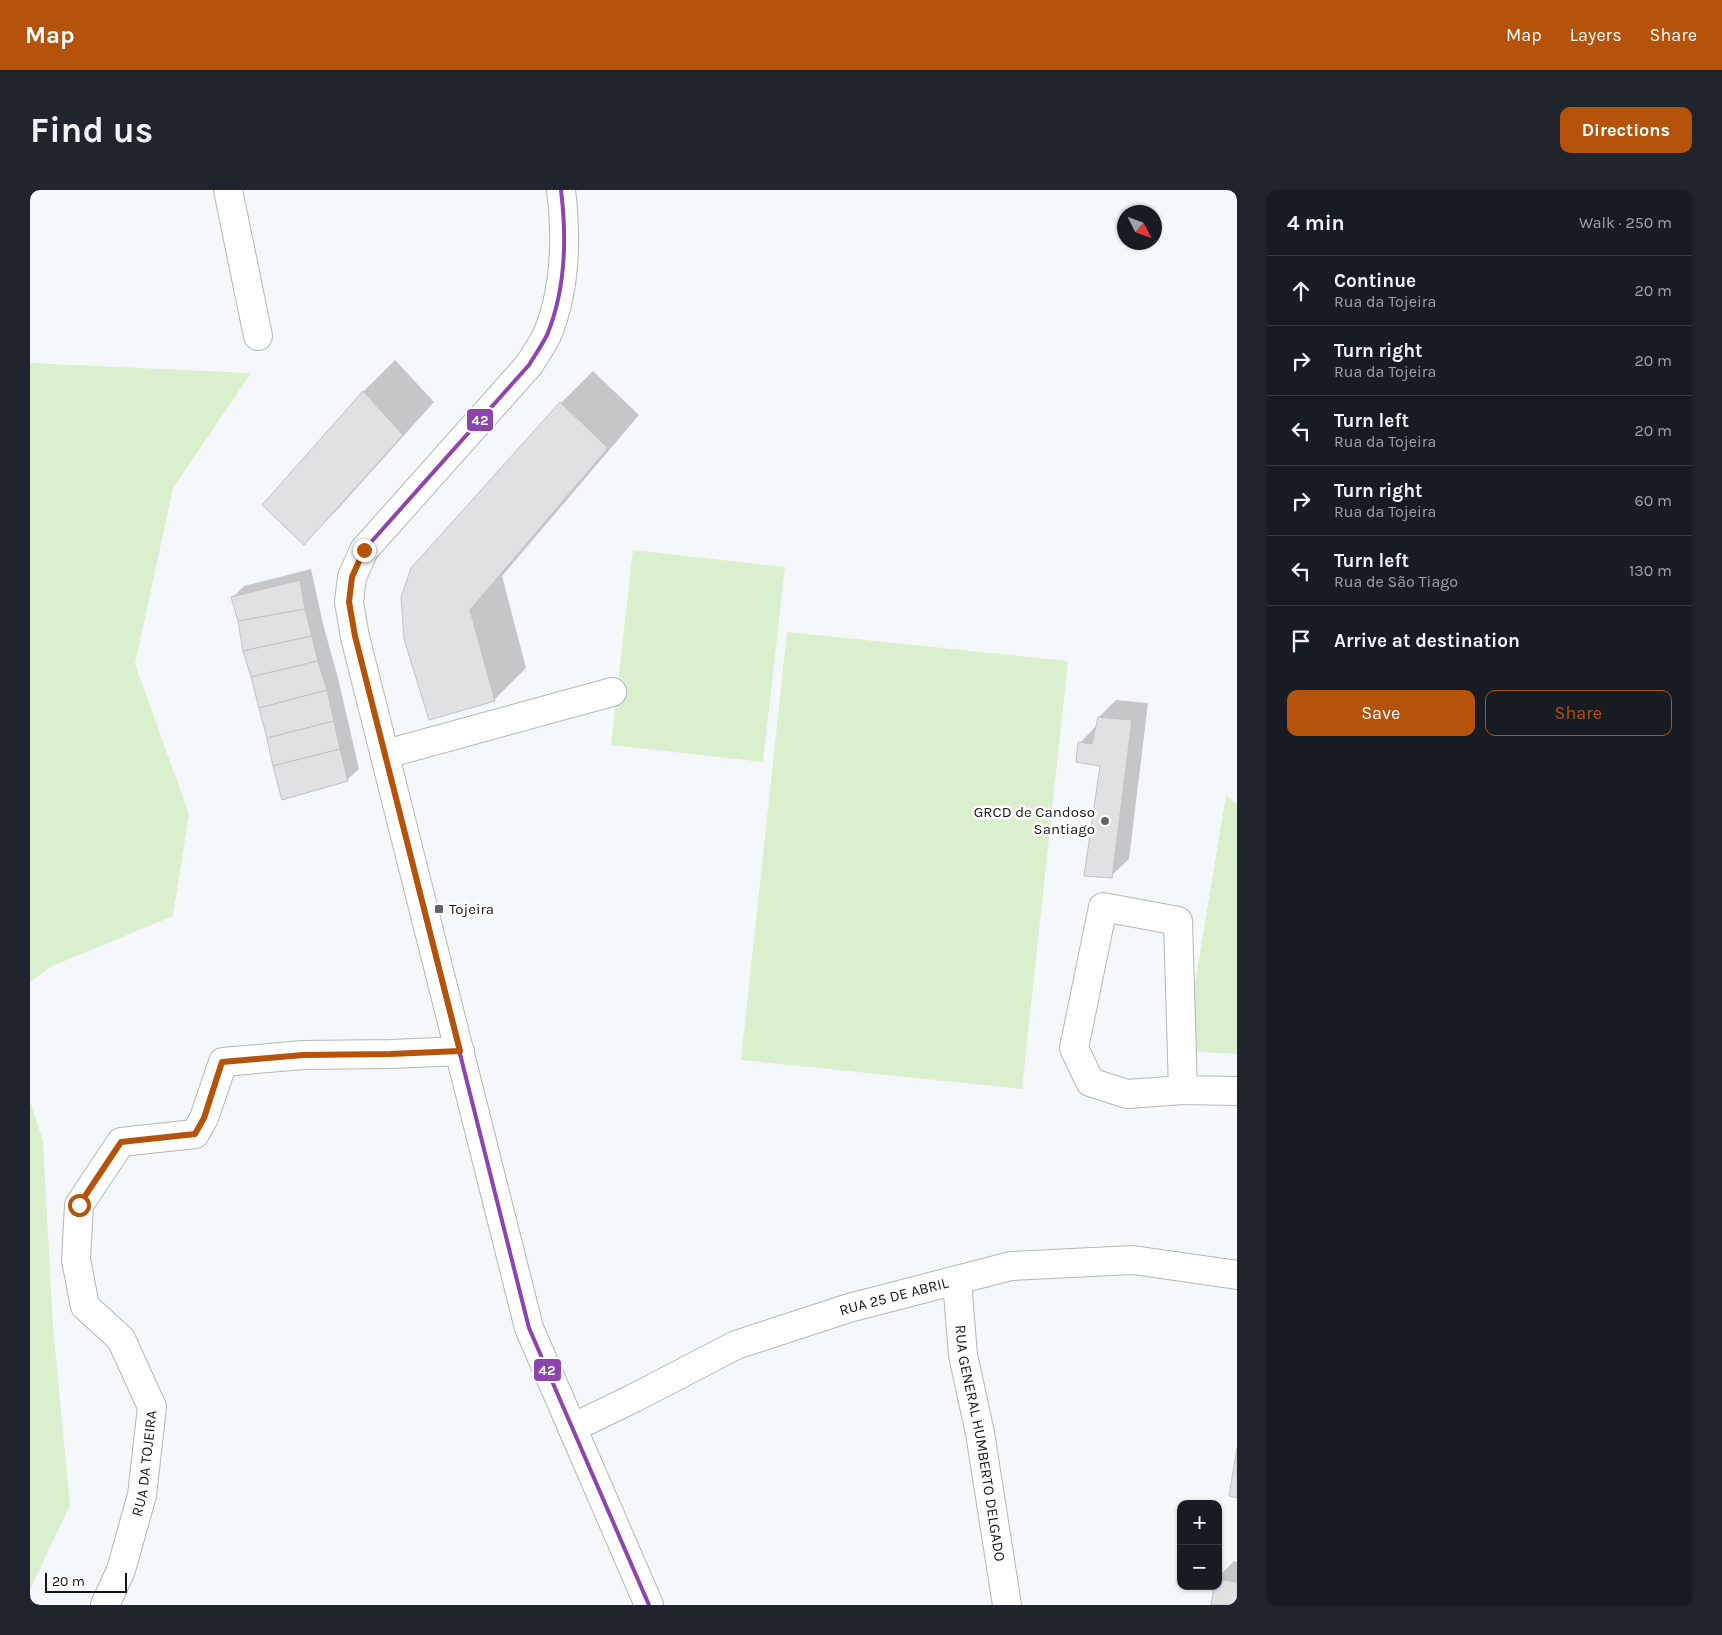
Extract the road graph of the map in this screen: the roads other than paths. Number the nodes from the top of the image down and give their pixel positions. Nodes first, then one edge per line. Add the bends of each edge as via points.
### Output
1 (228, 190) edge
2 (562, 190) edge
3 (258, 336) dead end
4 (612, 692) dead end
5 (386, 754) junction
6 (460, 1051) junction
7 (1183, 1090) junction
8 (1237, 1091) edge
9 (1237, 1275) edge
10 (957, 1280) junction
11 (572, 1428) junction
12 (105, 1605) edge
13 (649, 1605) edge
14 (1007, 1605) edge

1 - 3 street
2 - 5 street via 564,263 558,302 546,336 529,365 364,550 352,577 349,602 353,628
4 - 5 street
5 - 6 street
6 - 11 street via 529,1328
6 - 12 street, RUA DA TOJEIRA via 303,1055 222,1062 204,1118 195,1134 121,1142 79,1205 76,1260 85,1306 121,1340 152,1407 142,1495 121,1570
7 - 7 street via 1178,921 1103,907 1074,1048 1090,1082 1127,1094
7 - 8 street
9 - 10 street, RUA 25 DE ABRIL via 1133,1260 1011,1266
10 - 11 street, RUA 25 DE ABRIL via 849,1308 736,1345
10 - 14 street, RUA GENERAL HUMBERTO DELGADO via 962,1355 980,1433
11 - 13 street

